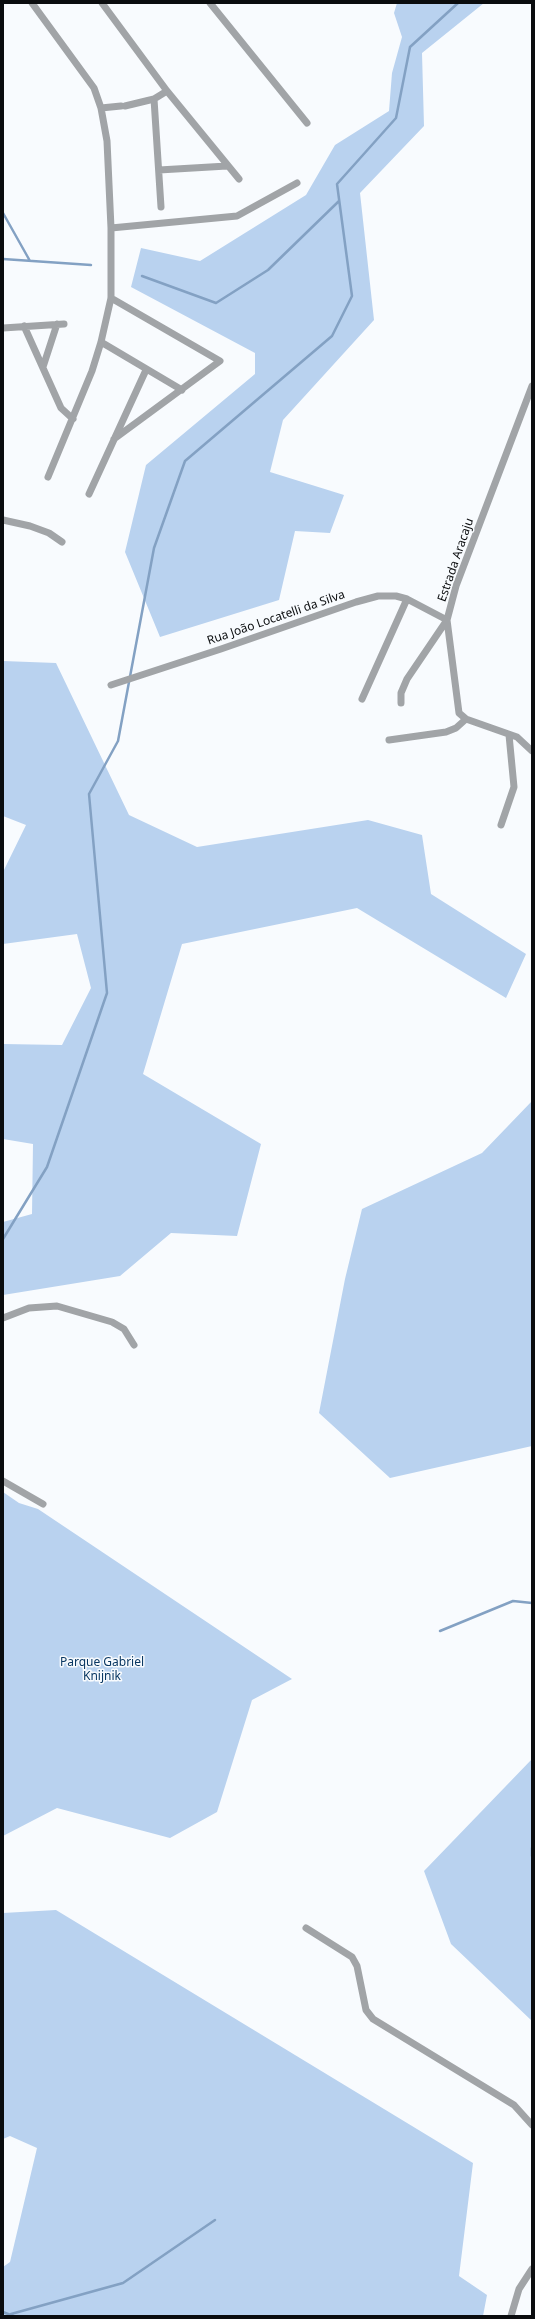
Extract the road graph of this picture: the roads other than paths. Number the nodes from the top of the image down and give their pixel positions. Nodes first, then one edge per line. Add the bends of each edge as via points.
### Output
1 (32, 3) edge
2 (102, 3) edge
3 (210, 3) edge
4 (167, 91) junction
5 (154, 100) junction
6 (101, 108) junction
7 (308, 123) dead end
8 (227, 166) junction
9 (159, 170) junction
10 (239, 179) dead end
11 (298, 183) dead end
12 (161, 207) dead end
13 (111, 228) junction
14 (110, 298) junction
15 (24, 326) junction
16 (3, 328) edge
17 (101, 342) junction
18 (44, 367) junction
19 (146, 370) junction
20 (532, 386) edge
21 (182, 390) junction
22 (73, 419) junction
23 (114, 439) junction
24 (48, 477) dead end
25 (89, 494) dead end
26 (3, 520) edge
27 (62, 542) dead end
28 (407, 600) junction
29 (448, 620) junction
30 (111, 685) dead end
31 (362, 699) dead end
32 (401, 703) dead end
33 (466, 719) junction
34 (509, 734) junction
35 (390, 740) dead end
36 (532, 751) edge
37 (501, 825) dead end
38 (3, 1318) edge
39 (134, 1345) dead end
40 (3, 1481) edge
41 (43, 1504) dead end
42 (306, 1928) dead end
43 (532, 2125) edge
44 (532, 2269) edge
45 (511, 2316) edge

1 - 6 street via 94,88
2 - 4 street
3 - 7 street
4 - 5 street
4 - 8 street
5 - 6 street
5 - 9 street
6 - 13 street via 107,141
8 - 9 street
8 - 10 street
9 - 12 street
11 - 13 street via 237,216
13 - 14 street
14 - 17 street
14 - 21 street via 220,361
15 - 16 street
15 - 18 street
15 - 18 street via 60,324
17 - 19 street
17 - 22 street
18 - 22 street via 61,408
19 - 21 street
19 - 23 street
20 - 29 street, Estrada Aracaju via 456,586
21 - 23 street
22 - 24 street
23 - 25 street
26 - 27 street via 49,533
28 - 29 street, Rua João Locatelli da Silva
28 - 30 street, Rua João Locatelli da Silva via 396,596 378,596 356,602
28 - 31 street
29 - 32 street via 407,679
29 - 33 street, Estrada Aracaju via 458,712
33 - 34 street
33 - 35 street via 456,728 446,732
34 - 36 street via 517,737
34 - 37 street via 514,787
38 - 39 street via 29,1308 57,1306 112,1322 124,1329
40 - 41 street
42 - 43 street via 352,1957 366,2010 373,2019 514,2105
44 - 45 street via 519,2289

